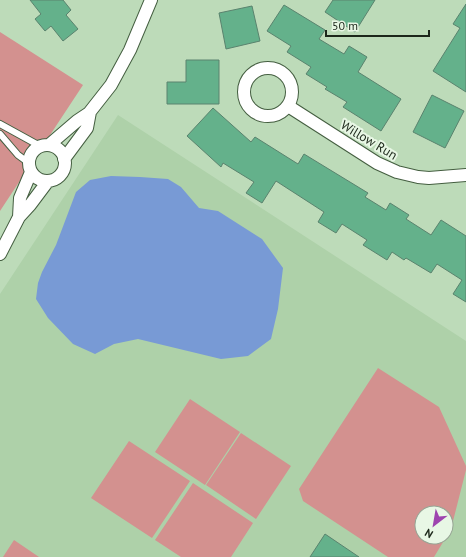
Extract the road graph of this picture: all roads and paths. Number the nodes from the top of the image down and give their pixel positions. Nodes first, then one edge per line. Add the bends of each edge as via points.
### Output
1 (152, 0) edge
2 (288, 106) junction
3 (90, 112) junction
4 (0, 124) edge
5 (0, 134) edge
6 (45, 145) junction
7 (64, 159) junction
8 (30, 168) junction
9 (466, 174) edge
10 (48, 181) junction
11 (19, 217) junction
12 (0, 254) edge

1 - 3 street via 115,78
2 - 2 street via 292,89 284,74 269,68 260,69 250,76 246,83 244,98 254,112 270,117 280,114
2 - 9 street, Willow Run via 377,163 397,172 429,178
3 - 6 street
3 - 7 street via 87,128
4 - 6 lane
5 - 8 lane
6 - 7 street via 54,146
6 - 8 street via 35,148 32,152 29,158
7 - 10 street via 61,174
8 - 10 street via 38,179
8 - 11 street via 20,198
10 - 11 street
11 - 12 street

